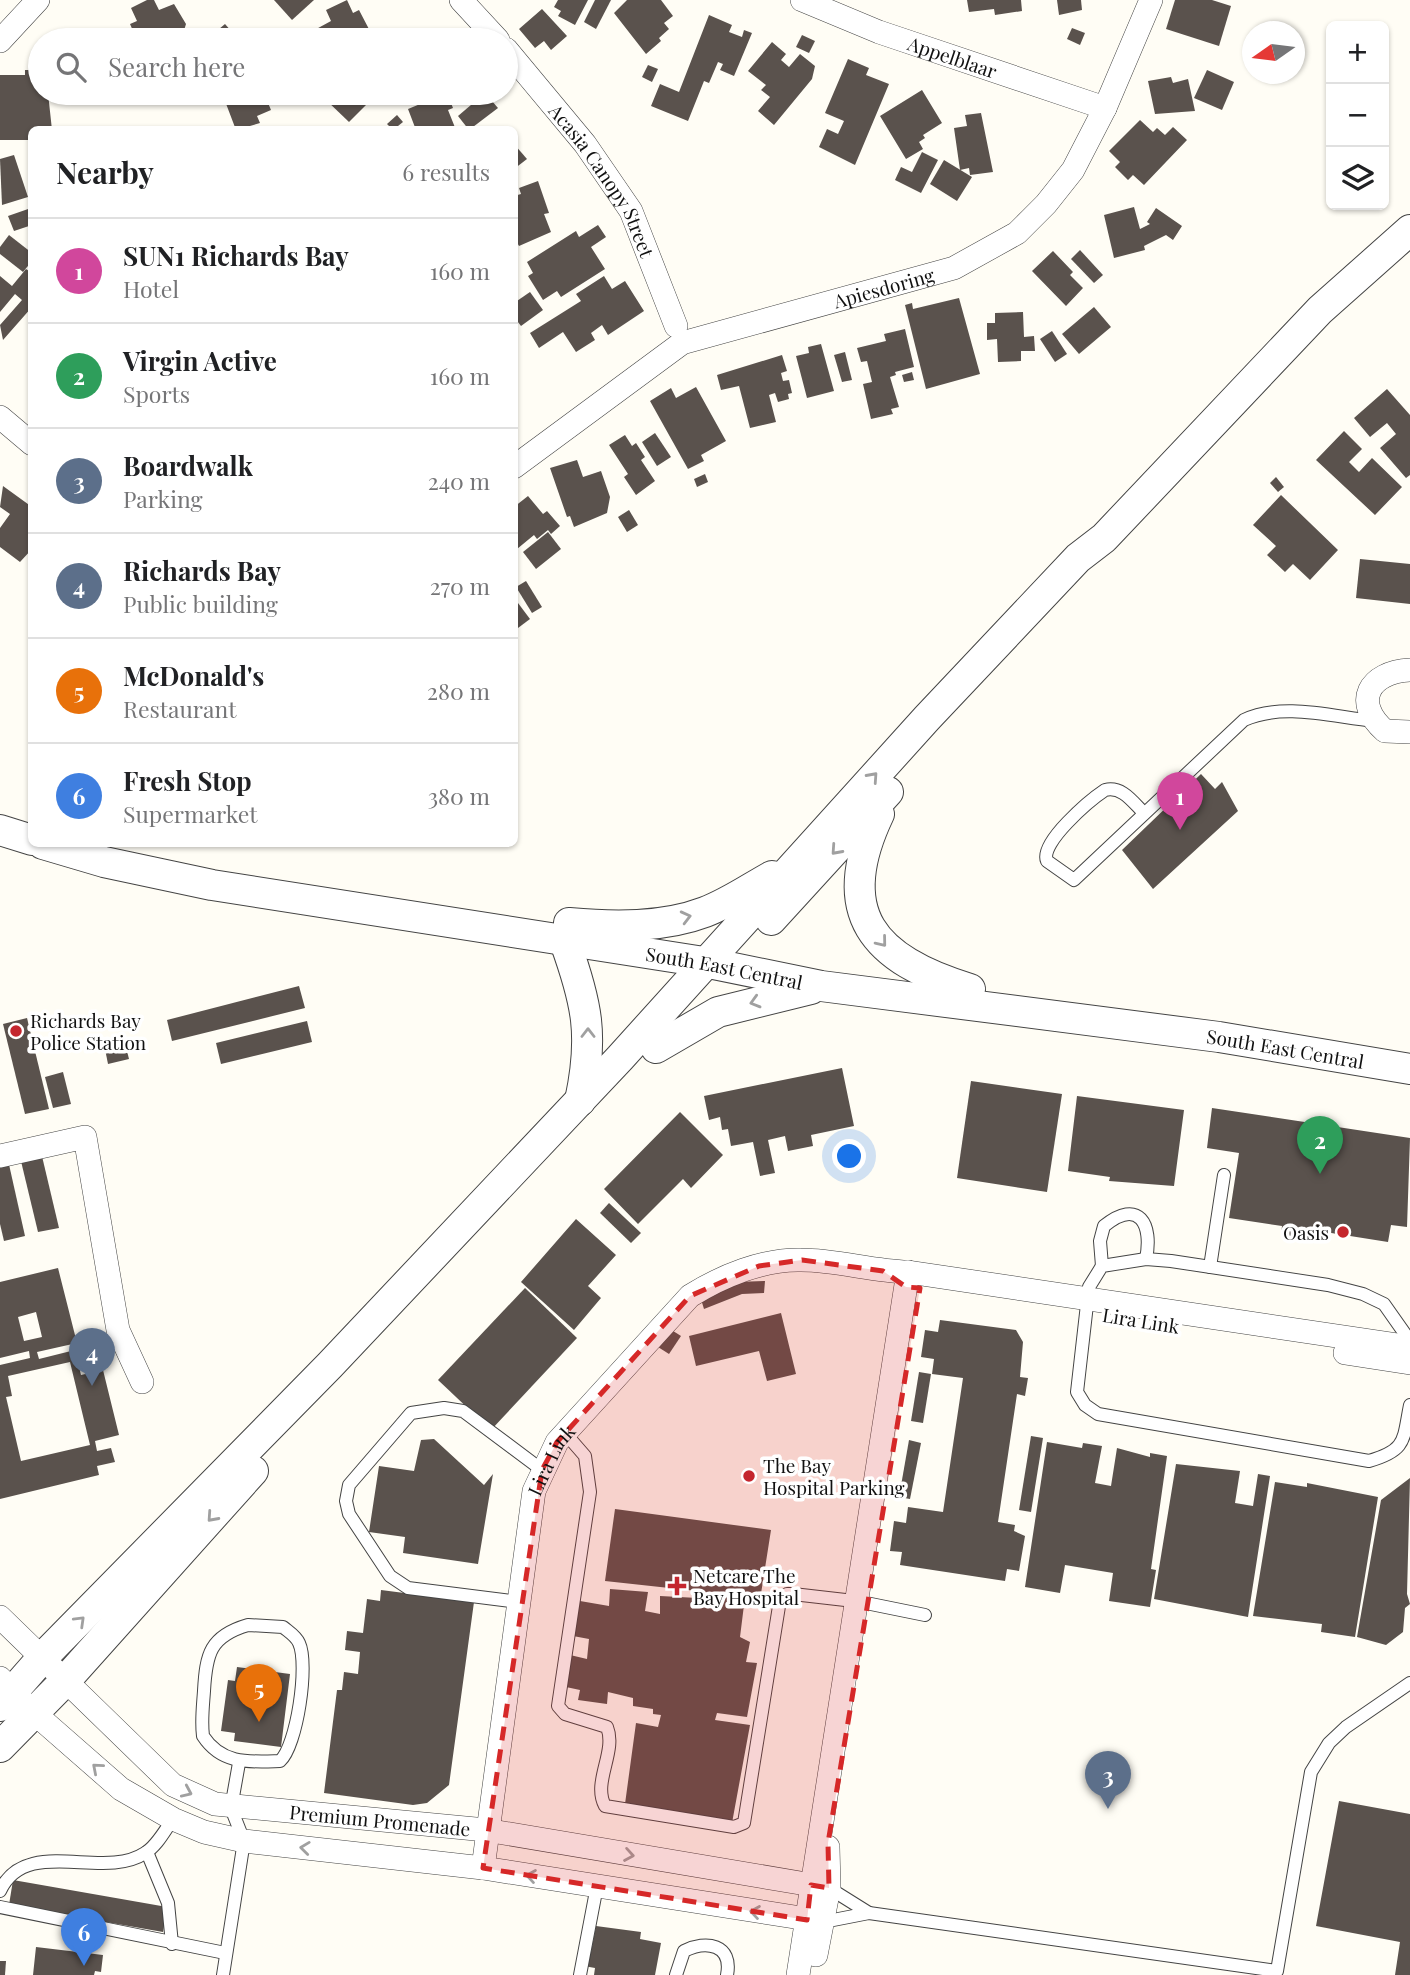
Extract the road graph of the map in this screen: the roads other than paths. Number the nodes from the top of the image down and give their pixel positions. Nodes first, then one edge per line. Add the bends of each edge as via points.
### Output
1 (38, 0) edge
2 (461, 0) edge
3 (802, 0) edge
4 (1151, 0) edge
5 (487, 28) edge
6 (0, 41) edge
7 (518, 64) edge
8 (1105, 108) junction
9 (1410, 230) edge
10 (676, 326) dead end
11 (0, 417) edge
12 (28, 441) edge
13 (518, 464) edge
14 (1104, 538) junction
15 (1410, 670) edge
16 (1374, 721) junction
17 (1410, 732) edge
18 (891, 788) junction
19 (1143, 813) junction
20 (0, 815) edge
21 (28, 823) edge
22 (0, 830) edge
23 (28, 839) edge
24 (53, 847) edge
25 (108, 847) edge
26 (792, 866) junction
27 (567, 933) junction
28 (722, 957) junction
29 (821, 986) junction
30 (970, 989) junction
31 (656, 1048) junction
32 (1410, 1052) edge
33 (1410, 1069) edge
34 (580, 1101) junction
35 (0, 1156) edge
36 (1224, 1175) dead end
37 (1146, 1259) junction
38 (1102, 1266) junction
39 (1210, 1267) junction
40 (914, 1280) junction
41 (1088, 1305) junction
42 (1410, 1341) edge
43 (1410, 1347) edge
44 (1410, 1363) edge
45 (142, 1382) dead end
46 (1410, 1405) edge
47 (565, 1433) junction
48 (1407, 1445) edge
49 (542, 1470) junction
50 (519, 1602) junction
51 (860, 1602) junction
52 (925, 1615) dead end
53 (0, 1617) edge
54 (43, 1657) junction
55 (65, 1681) junction
56 (1410, 1683) edge
57 (11, 1697) edge
58 (0, 1747) edge
59 (239, 1763) junction
60 (231, 1808) junction
61 (173, 1819) junction
62 (486, 1830) junction
63 (244, 1841) junction
64 (147, 1852) junction
65 (482, 1868) junction
66 (597, 1886) junction
67 (820, 1887) junction
68 (0, 1891) edge
69 (0, 1907) edge
70 (869, 1913) junction
71 (815, 1921) junction
72 (172, 1944) junction
73 (225, 1953) junction
74 (223, 1975) edge
75 (580, 1975) edge
76 (676, 1975) edge
77 (727, 1975) edge
78 (798, 1975) edge
79 (813, 1975) edge

1 - 6 street
2 - 5 street
3 - 8 street, Appelblaar via 880,32
4 - 8 street, Apiesdoring
7 - 10 street, Acasia Canopy Street via 631,211
8 - 13 street, Apiesdoring via 1073,170 1017,233 994,248 954,268 682,343
9 - 14 street via 1303,327
11 - 12 street
14 - 18 street via 1086,566
26 -> 14 street via 1078,558
15 - 16 street via 1390,672 1373,684 1367,706
16 - 17 street via 1385,731
16 - 19 lane via 1283,711 1258,713 1244,720
18 -> 28 street
18 -> 30 street via 859,865 859,895 867,919 881,943 902,961
19 - 19 lane via 1074,880 1047,860 1047,847 1056,835 1105,790 1124,793
20 - 21 street
22 - 23 street
24 - 27 street, South East Central via 212,885
25 - 27 street, South East Central via 214,873
27 -> 26 street via 705,912
26 - 28 street
27 - 28 street, South East Central via 612,936
34 -> 27 street via 588,1058 588,1018
28 - 29 street, South East Central
28 - 30 street, South East Central
28 - 31 street
28 - 34 street
29 -> 31 street via 718,1012
29 - 33 street, South East Central via 1219,1037
30 - 32 street, South East Central
31 -> 55 street via 279,1442
54 -> 34 street
35 - 45 street via 85,1136 118,1330
36 - 39 lane
37 - 38 lane
37 - 38 lane, Lira Link via 1150,1234 1144,1221 1125,1214 1104,1226
37 - 39 lane
38 - 41 lane, Lira Link via 1093,1276
39 - 42 lane via 1276,1275 1363,1294 1384,1304
40 - 41 street, Lira Link
40 - 47 street, Lira Link via 802,1260 759,1266 709,1284 690,1296
40 - 51 street
40 - 51 street via 911,1336
41 - 43 street, Lira Link
41 - 44 street, Lira Link
41 - 48 lane via 1077,1392 1098,1414 1369,1461
46 - 48 lane
47 - 49 street, Lira Link
47 - 51 lane via 585,1456 590,1492 558,1706 570,1716 607,1727 600,1795 605,1806 734,1827 744,1824 780,1600 793,1594
49 - 50 street, Lira Link via 534,1491
49 - 50 lane via 463,1411 424,1409 411,1413 349,1485 346,1501 349,1514 390,1576 399,1582
50 - 62 street, Lira Link
51 - 52 lane
51 - 67 street
53 - 54 street, Premium Promenade
54 - 55 street, Premium Promenade
54 - 57 street
55 - 57 street
55 -> 60 street, Premium Promenade via 173,1786
56 - 70 lane via 1346,1727 1315,1763 1277,1971
57 - 58 street
61 -> 57 street, Premium Promenade via 121,1789
59 - 59 lane via 280,1761 291,1746 304,1666 300,1644 283,1627 248,1625 229,1631 210,1650 205,1663 203,1736 209,1745
59 - 60 lane
60 - 62 street, Premium Promenade
60 - 63 lane
61 - 63 street, Premium Promenade
61 - 64 lane
62 - 65 street, Lira Link
62 -> 67 street, Premium Promenade
65 -> 63 street, Premium Promenade
63 - 73 lane
64 - 68 lane via 122,1862 31,1864 10,1874
64 - 72 lane via 168,1903
66 -> 65 street, Premium Promenade
71 -> 66 street, Premium Promenade
66 - 75 lane
67 - 70 lane
67 - 71 street
69 - 72 lane
70 - 71 lane
71 - 78 street
71 - 79 street
72 - 73 lane
73 - 74 lane
76 - 77 lane via 684,1951 703,1943 723,1952

